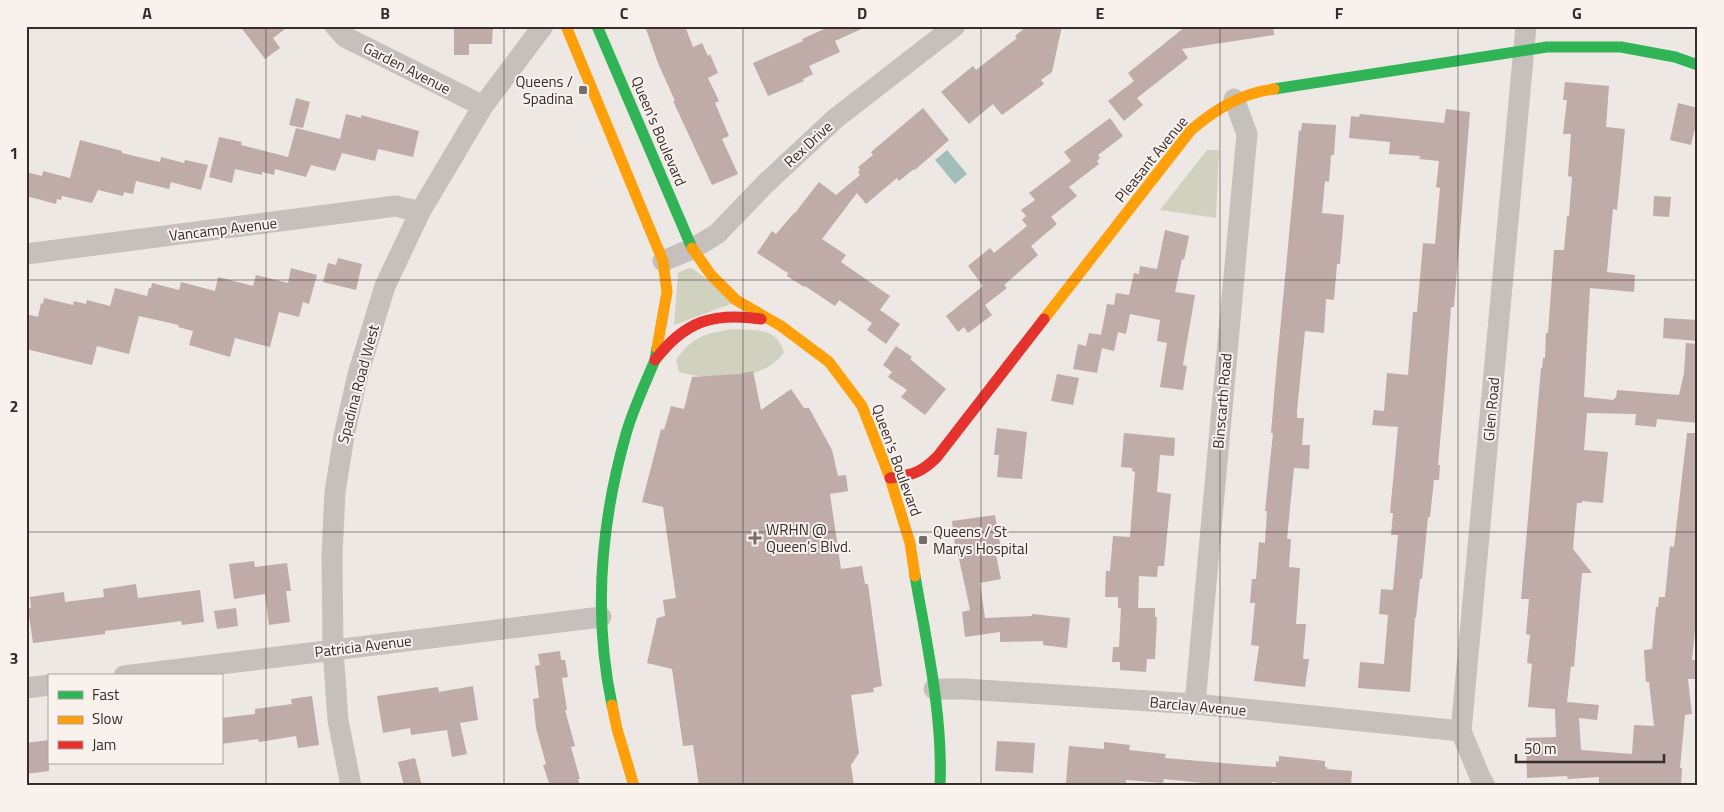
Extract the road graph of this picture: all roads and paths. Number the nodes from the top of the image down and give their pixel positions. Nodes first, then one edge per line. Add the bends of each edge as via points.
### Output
1 (334, 26) edge
2 (543, 26) edge
3 (566, 26) edge
4 (597, 26) edge
5 (955, 26) edge
6 (1526, 26) edge
7 (1525, 51) junction
8 (1698, 65) edge
9 (1234, 99) junction
10 (483, 106) junction
11 (420, 212) junction
12 (692, 249) junction
13 (26, 254) edge
14 (663, 261) junction
15 (781, 326) junction
16 (655, 360) junction
17 (890, 478) junction
18 (602, 617) junction
19 (333, 650) junction
20 (140, 674) edge
21 (48, 685) edge
22 (26, 688) edge
23 (934, 689) junction
24 (1194, 704) junction
25 (1461, 731) junction
26 (351, 786) edge
27 (634, 786) edge
28 (940, 786) edge
29 (1485, 786) edge

1 - 10 street, Garden Avenue via 345,37
2 - 10 street, Spadina Road West
3 - 14 street, Queen's Boulevard
4 - 12 street, Queen's Boulevard
5 - 12 street, Rex Drive via 836,118 717,234
6 - 7 street, Glen Road
7 - 8 street, Pleasant Avenue via 1547,46 1620,47 1675,56
7 - 9 street, Pleasant Avenue via 1258,91
7 - 25 street, Glen Road
9 - 17 street, Pleasant Avenue via 1191,130 924,470 914,476
9 - 24 street, Binscarth Road via 1247,134
10 - 11 street, Spadina Road West
11 - 13 street, Vancamp Avenue via 396,206
11 - 19 street, Spadina Road West via 385,286 358,374 344,436 334,492
12 - 14 street, Rex Drive
12 - 15 street, Queen's Boulevard via 711,275 736,300
14 - 16 street, Queen's Boulevard via 667,292
15 - 16 street, Queen's Boulevard via 732,315 708,318 684,328
15 - 17 street, Queen's Boulevard via 829,362 862,406
16 - 18 street, Queen's Boulevard via 626,433 609,507 602,564
17 - 23 street, Queen's Boulevard via 910,543
18 - 19 street, Patricia Avenue
18 - 27 street, Queen's Boulevard via 608,686
19 - 20 street, Patricia Avenue
19 - 26 street, Spadina Road West via 338,720
21 - 22 street
23 - 24 street, Barclay Avenue
23 - 28 street, Queen's Boulevard
24 - 25 street, Barclay Avenue
25 - 29 street, Glen Road

